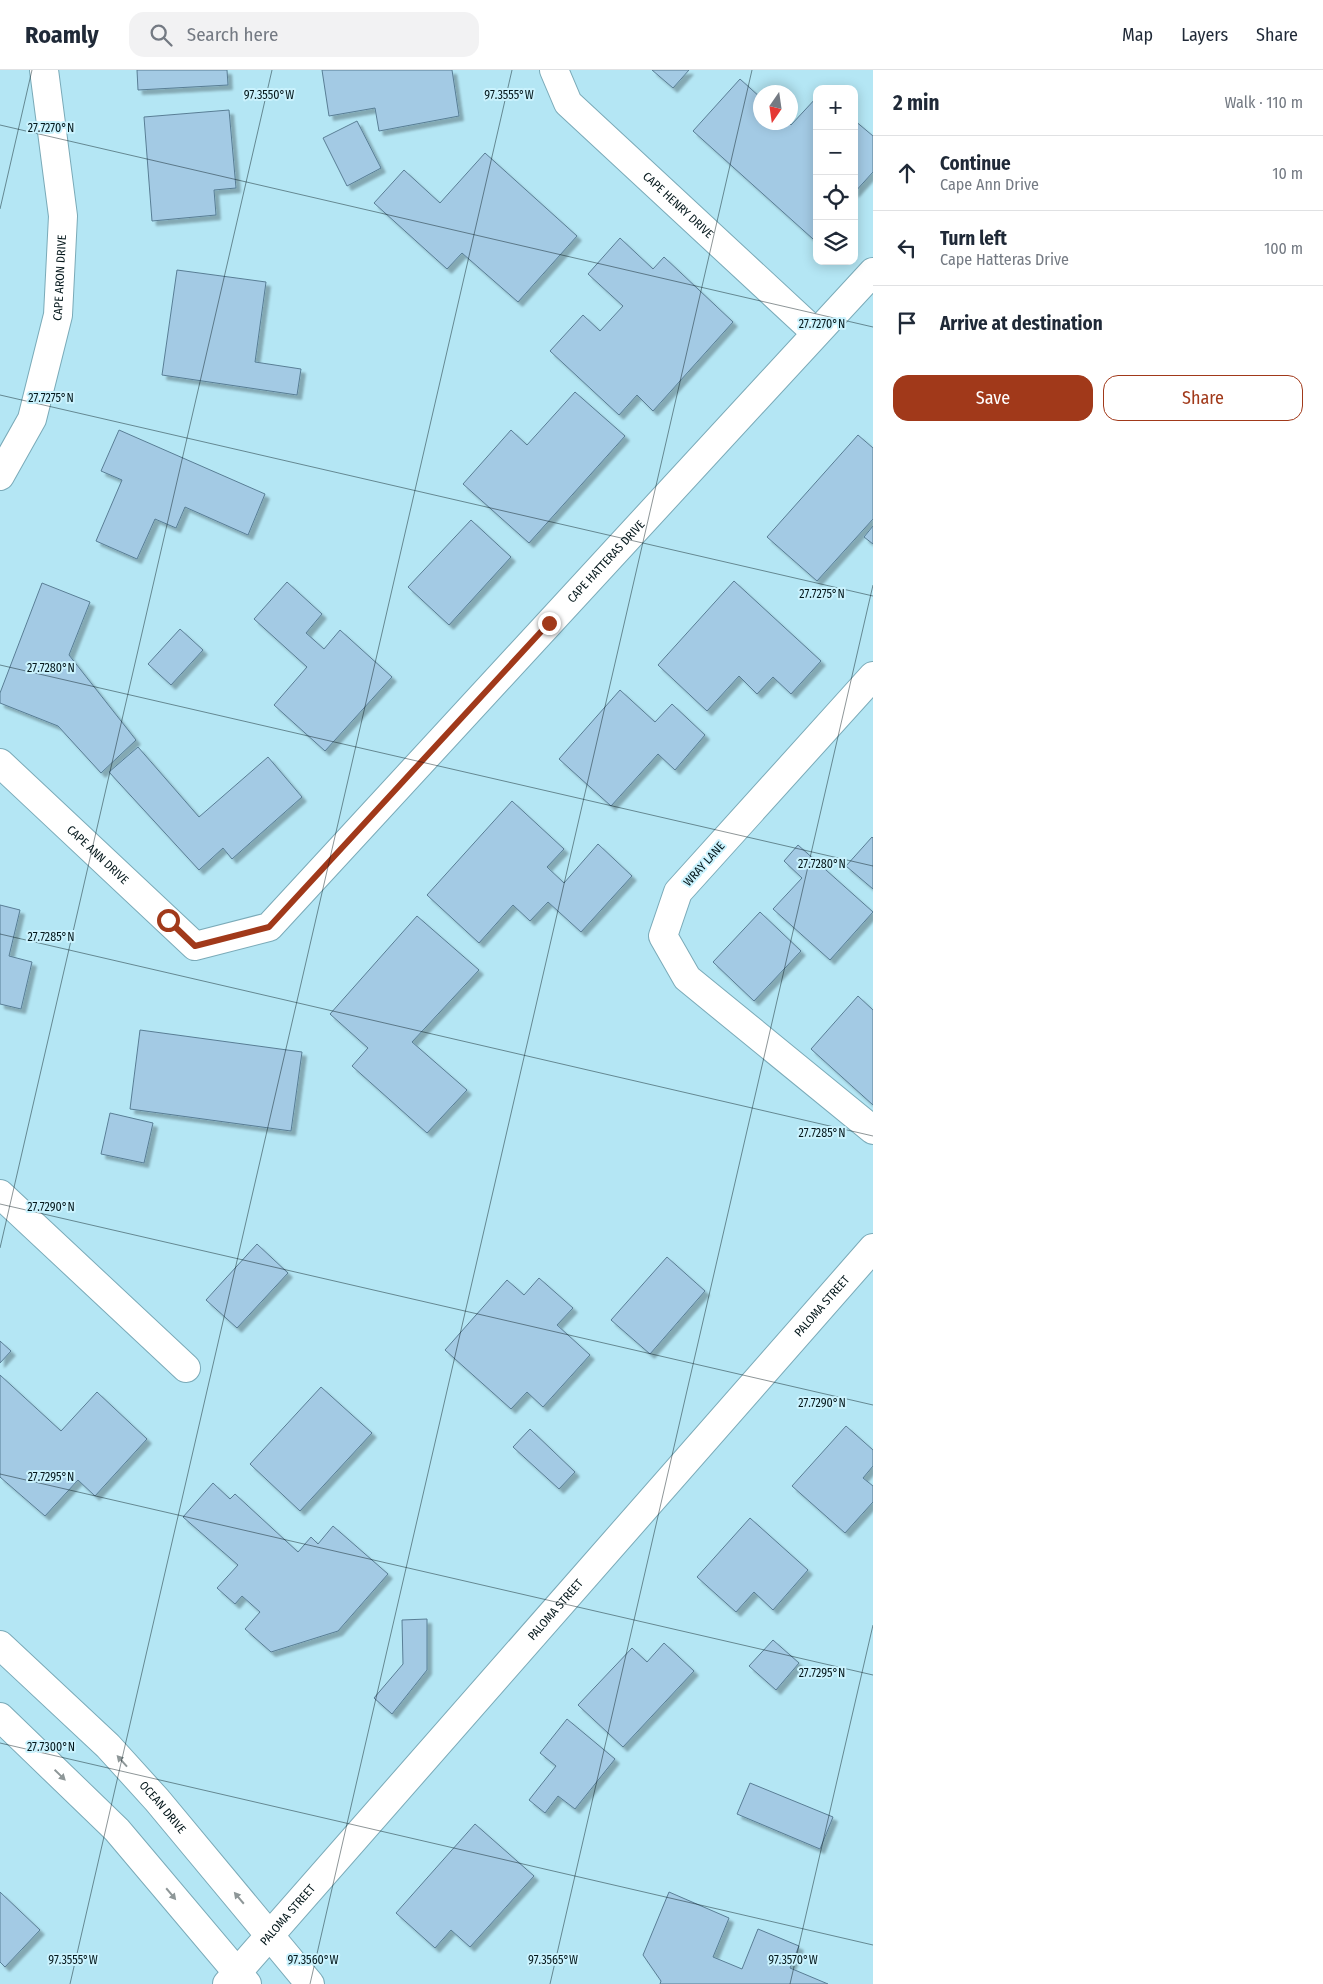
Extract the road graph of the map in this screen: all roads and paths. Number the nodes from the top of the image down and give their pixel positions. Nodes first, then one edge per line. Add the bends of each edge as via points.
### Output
1 (44, 70) edge
2 (554, 70) edge
3 (873, 272) edge
4 (816, 333) junction
5 (0, 476) edge
6 (873, 676) edge
7 (0, 763) edge
8 (195, 946) joint
9 (873, 1130) edge
10 (0, 1194) edge
11 (873, 1248) edge
12 (186, 1368) dead end
13 (0, 1646) edge
14 (0, 1717) edge
15 (270, 1935) junction
16 (237, 1980) edge
17 (310, 1984) edge

1 - 5 street, CAPE ARON DRIVE via 63,216 58,315 32,419
2 - 4 street, CAPE HENRY DRIVE via 568,104
3 - 4 street, CAPE HATTERAS DRIVE
4 - 8 street, CAPE HATTERAS DRIVE via 269,927
6 - 9 street, WRAY LANE via 678,892 663,936 688,978
7 - 8 street, CAPE ANN DRIVE
10 - 12 street
11 - 15 street, PALOMA STREET
15 -> 13 street, OCEAN DRIVE via 108,1746
14 -> 16 street via 117,1830
15 - 16 street, PALOMA STREET
15 - 17 street, OCEAN DRIVE

